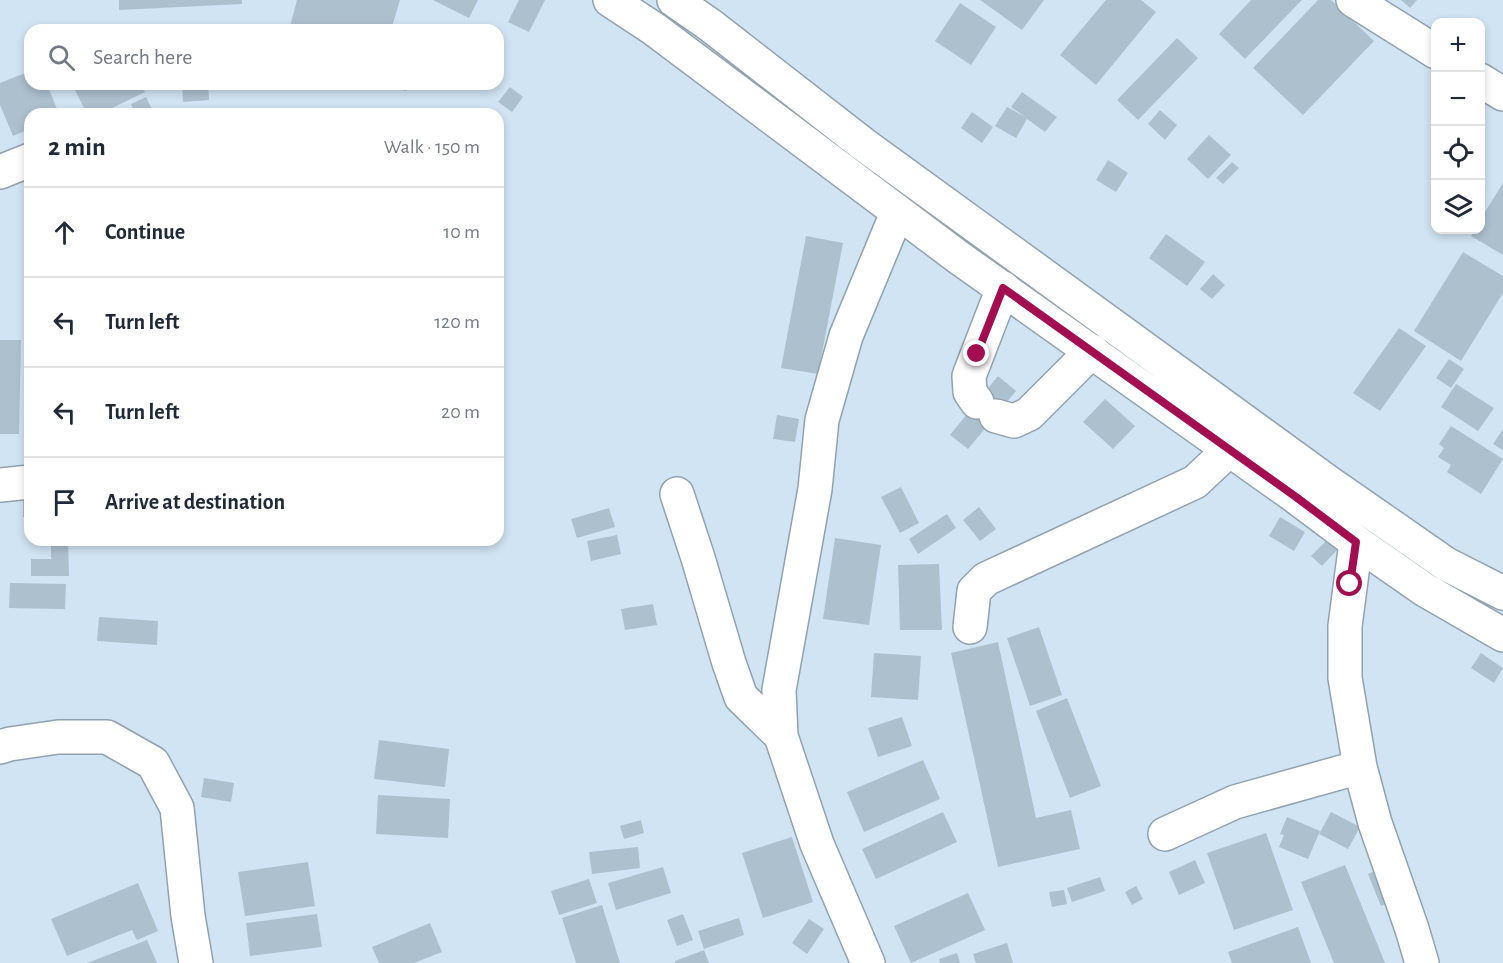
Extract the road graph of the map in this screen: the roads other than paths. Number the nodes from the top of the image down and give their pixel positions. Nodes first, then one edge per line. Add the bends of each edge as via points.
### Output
1 (610, 0) edge
2 (674, 0) edge
3 (1353, 0) edge
4 (1431, 49) edge
5 (1485, 83) edge
6 (1503, 94) edge
7 (24, 162) edge
8 (0, 172) edge
9 (897, 213) junction
10 (1003, 288) junction
11 (1092, 351) junction
12 (1230, 450) junction
13 (24, 483) edge
14 (0, 485) edge
15 (677, 494) dead end
16 (1356, 542) junction
17 (1503, 593) edge
18 (970, 627) dead end
19 (1503, 634) edge
20 (782, 736) junction
21 (0, 747) edge
22 (1360, 767) junction
23 (1165, 834) dead end
24 (857, 959) edge
25 (196, 963) edge
26 (1422, 963) edge

1 - 9 main road
2 - 17 main road via 891,165 1328,482 1446,564
3 - 4 main road
5 - 6 main road
7 - 8 main road
9 - 10 main road
9 - 20 main road via 846,336 822,420 815,489 779,690
10 - 11 main road
10 - 11 main road via 969,376 970,392 986,409 1014,421 1029,414
11 - 12 main road
12 - 16 main road
12 - 18 main road via 1195,482 986,579 974,591
13 - 14 main road
15 - 20 main road via 741,697
16 - 19 main road via 1425,590
16 - 22 main road via 1345,626 1345,678
20 - 24 main road
21 - 25 main road via 58,737 107,737 153,763 177,808
22 - 23 main road via 1235,802
22 - 26 main road

